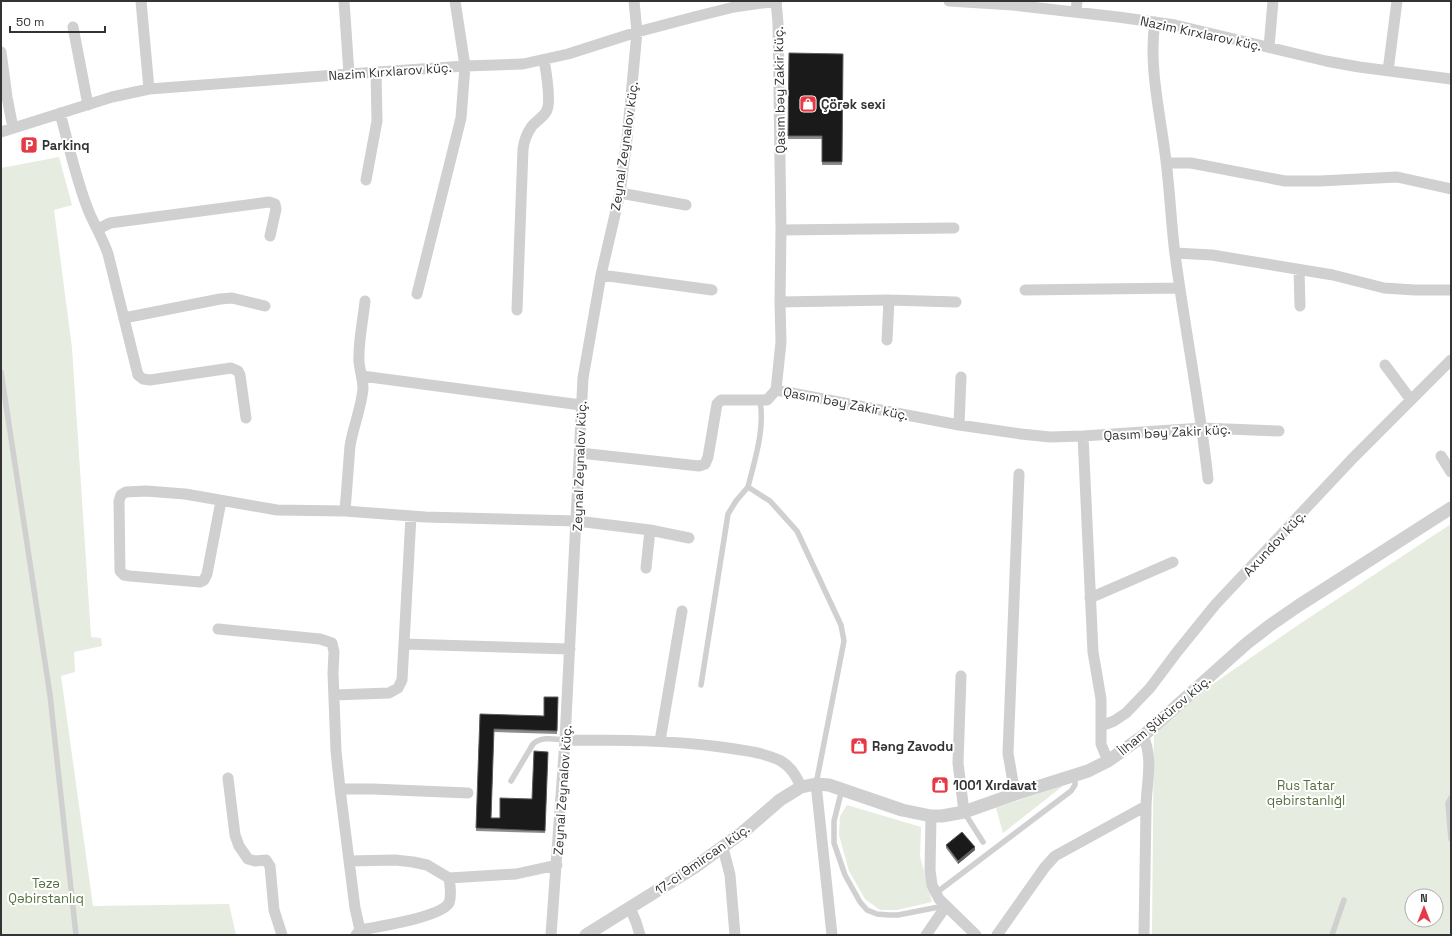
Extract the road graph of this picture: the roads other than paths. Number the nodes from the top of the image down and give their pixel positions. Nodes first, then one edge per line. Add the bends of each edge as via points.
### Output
1 (141, 1) edge
2 (344, 1) edge
3 (455, 1) edge
4 (634, 1) edge
5 (777, 1) edge
6 (949, 1) edge
7 (1077, 1) edge
8 (1273, 1) edge
9 (1397, 1) edge
10 (1076, 12) junction
11 (1155, 22) junction
12 (73, 27) dead end
13 (637, 32) junction
14 (1269, 47) junction
15 (1, 52) edge
16 (544, 60) junction
17 (465, 66) junction
18 (1388, 71) junction
19 (376, 72) junction
20 (350, 74) junction
21 (1451, 79) edge
22 (149, 89) junction
23 (3, 90) edge
24 (88, 105) junction
25 (60, 113) junction
26 (13, 128) junction
27 (1, 132) edge
28 (1167, 163) junction
29 (366, 180) dead end
30 (1451, 189) edge
31 (620, 193) junction
32 (686, 205) dead end
33 (954, 228) dead end
34 (98, 229) junction
35 (781, 230) junction
36 (270, 236) dead end
37 (1175, 253) junction
38 (1298, 270) junction
39 (601, 275) junction
40 (1180, 288) junction
41 (712, 290) dead end
42 (1025, 290) dead end
43 (1451, 290) edge
44 (417, 294) dead end
45 (889, 300) junction
46 (365, 301) dead end
47 (780, 302) junction
48 (956, 302) dead end
49 (264, 306) dead end
50 (1300, 306) dead end
51 (517, 310) dead end
52 (124, 318) junction
53 (887, 340) dead end
54 (1451, 360) edge
55 (1385, 365) dead end
56 (1, 372) edge
57 (362, 376) junction
58 (961, 377) dead end
59 (776, 390) junction
60 (1411, 400) junction
61 (760, 401) junction
62 (581, 405) junction
63 (246, 418) dead end
64 (959, 424) junction
65 (1202, 428) junction
66 (1279, 431) dead end
67 (1083, 436) junction
68 (580, 453) junction
69 (1441, 456) dead end
70 (1451, 472) edge
71 (1019, 474) dead end
72 (1208, 479) dead end
73 (748, 487) junction
74 (220, 501) junction
75 (1451, 508) edge
76 (345, 512) junction
77 (411, 516) junction
78 (577, 521) junction
79 (650, 530) junction
80 (689, 538) dead end
81 (1172, 562) dead end
82 (646, 568) dead end
83 (1090, 598) junction
84 (682, 611) dead end
85 (218, 629) dead end
86 (404, 644) junction
87 (570, 649) junction
88 (961, 676) dead end
89 (701, 684) dead end
90 (334, 695) junction
91 (1101, 726) junction
92 (1143, 736) junction
93 (565, 740) junction
94 (660, 741) junction
95 (1108, 761) junction
96 (1075, 776) junction
97 (228, 778) dead end
98 (511, 780) dead end
99 (816, 784) junction
100 (801, 788) junction
101 (340, 789) junction
102 (842, 789) junction
103 (468, 793) dead end
104 (1015, 794) junction
105 (1451, 798) edge
106 (1146, 806) junction
107 (964, 812) junction
108 (931, 816) junction
109 (1451, 839) edge
110 (983, 842) dead end
111 (723, 848) junction
112 (350, 861) junction
113 (557, 865) junction
114 (448, 878) junction
115 (936, 894) junction
116 (1344, 900) dead end
117 (946, 906) junction
118 (630, 908) junction
119 (358, 933) edge
120 (76, 935) edge
121 (282, 935) edge
122 (551, 935) edge
123 (586, 935) edge
124 (640, 935) edge
125 (735, 935) edge
126 (832, 935) edge
127 (926, 935) edge
128 (976, 935) edge
129 (996, 935) edge
130 (1144, 935) edge
131 (1332, 935) edge

1 - 22 street
2 - 20 street
3 - 17 street
4 - 13 street, Zeynal Zeynalov küç.
5 - 13 street, Nazim Kırxlarov küç. via 734,7
5 - 35 street, Qasım bəy Zakir küç.
6 - 10 street, Nazim Kırxlarov küç.
7 - 10 street
8 - 14 street
9 - 18 street
10 - 11 street, Nazim Kırxlarov küç.
11 - 14 street, Nazim Kırxlarov küç.
11 - 28 street via 1152,55
12 - 24 street
13 - 16 street, Nazim Kırxlarov küç.
13 - 31 street, Zeynal Zeynalov küç.
14 - 18 street, Nazim Kırxlarov küç. via 1326,61
15 - 23 street
16 - 17 street, Nazim Kırxlarov küç. via 523,64
16 - 51 street via 548,109 532,126 523,149
17 - 19 street, Nazim Kırxlarov küç.
17 - 44 street via 461,118
18 - 21 street, Nazim Kırxlarov küç.
19 - 20 street, Nazim Kırxlarov küç.
19 - 29 street via 377,121
20 - 22 street, Nazim Kırxlarov küç.
22 - 24 street, Nazim Kırxlarov küç.
23 - 26 street
24 - 25 street, Nazim Kırxlarov küç.
25 - 26 street, Nazim Kırxlarov küç.
25 - 34 street via 79,184
26 - 27 street, Nazim Kırxlarov küç.
28 - 30 street via 1191,163 1285,182 1397,177
28 - 37 street
31 - 32 street
31 - 39 street, Zeynal Zeynalov küç.
33 - 35 street
34 - 36 street via 110,223 269,202 275,204 276,209
34 - 52 street via 108,254
35 - 47 street, Qasım bəy Zakir küç.
37 - 38 street via 1212,255
37 - 40 street
38 - 43 street via 1333,275 1384,288
38 - 50 street
39 - 41 street
39 - 62 street, Zeynal Zeynalov küç. via 588,344
40 - 42 street
40 - 65 street
45 - 47 street
45 - 48 street
45 - 53 street
46 - 57 street via 359,348
47 - 59 street, Qasım bəy Zakir küç. via 781,342
49 - 52 street via 232,298 220,299
52 - 63 street via 138,375 150,380 231,368 238,370
54 - 60 street, Axundov küç.
55 - 60 street
56 - 120 lane via 50,696
57 - 62 street
57 - 76 street via 362,396 350,446
58 - 64 street
59 - 61 street via 767,400
59 - 64 street, Qasım bəy Zakir küç.
60 - 91 street, Axundov küç. via 1215,605 1150,688 1126,713
61 - 68 street via 721,400 717,404 708,457 705,464 699,466
61 - 73 lane via 762,426
62 - 68 street, Zeynal Zeynalov küç.
64 - 67 street, Qasım bəy Zakir küç. via 1050,437
65 - 66 street, Qasım bəy Zakir küç.
65 - 67 street, Qasım bəy Zakir küç.
65 - 72 street
67 - 83 street
68 - 78 street, Zeynal Zeynalov küç.
69 - 70 street
71 - 104 street via 1008,753
73 - 89 lane via 728,514
73 - 99 lane via 770,501 797,531 841,625 844,641
74 - 74 street via 204,580 200,582 130,576 120,571 121,495 126,492 146,491 185,494
74 - 76 street via 277,510
75 - 92 street, İlham Şükürov küç. via 1270,626 1246,644
76 - 77 street
77 - 78 street
77 - 86 street
78 - 79 street
78 - 87 street, Zeynal Zeynalov küç.
79 - 80 street
79 - 82 street
81 - 83 street
83 - 91 street via 1093,652 1101,699
84 - 94 street
85 - 90 street via 320,638 332,643
86 - 87 street
86 - 90 street via 402,680 398,688 389,692
87 - 93 street, Zeynal Zeynalov küç.
88 - 107 street via 958,763
90 - 101 street
91 - 95 street via 1101,744
92 - 95 street, İlham Şükürov küç.
92 - 106 street via 1150,761
93 - 94 street
93 - 98 lane via 537,741
93 - 113 street, Zeynal Zeynalov küç.
94 - 100 street via 688,742 765,755 790,769 797,777
95 - 96 street, İlham Şükürov küç.
96 - 104 street, İlham Şükürov küç.
96 - 115 lane via 1075,785 1071,792
97 - 121 street via 239,846 248,859 266,860 270,866 274,910
99 - 100 street, 17-ci Əmircan küç.
99 - 102 street, İlham Şükürov küç.
99 - 126 street
100 - 111 street, 17-ci Əmircan küç. via 780,800
101 - 103 street via 373,788
101 - 112 street
102 - 108 street, İlham Şükürov küç. via 902,810
102 - 117 lane via 834,821 834,843 845,875 867,910 877,914 898,915
104 - 107 street, İlham Şükürov küç.
105 - 109 lane via 1448,803
106 - 129 street via 1055,856
106 - 130 street
107 - 108 street, İlham Şükürov küç.
107 - 110 lane
108 - 115 street via 930,870
111 - 118 street, 17-ci Əmircan küç.
111 - 125 street via 730,875
112 - 114 street via 413,862 427,865
112 - 119 street
113 - 114 street via 516,874
113 - 122 street, Zeynal Zeynalov küç.
114 - 119 street via 451,894 448,903 440,910
115 - 117 street
116 - 131 lane
117 - 127 street
117 - 128 street
118 - 123 street, 17-ci Əmircan küç.
118 - 124 street

